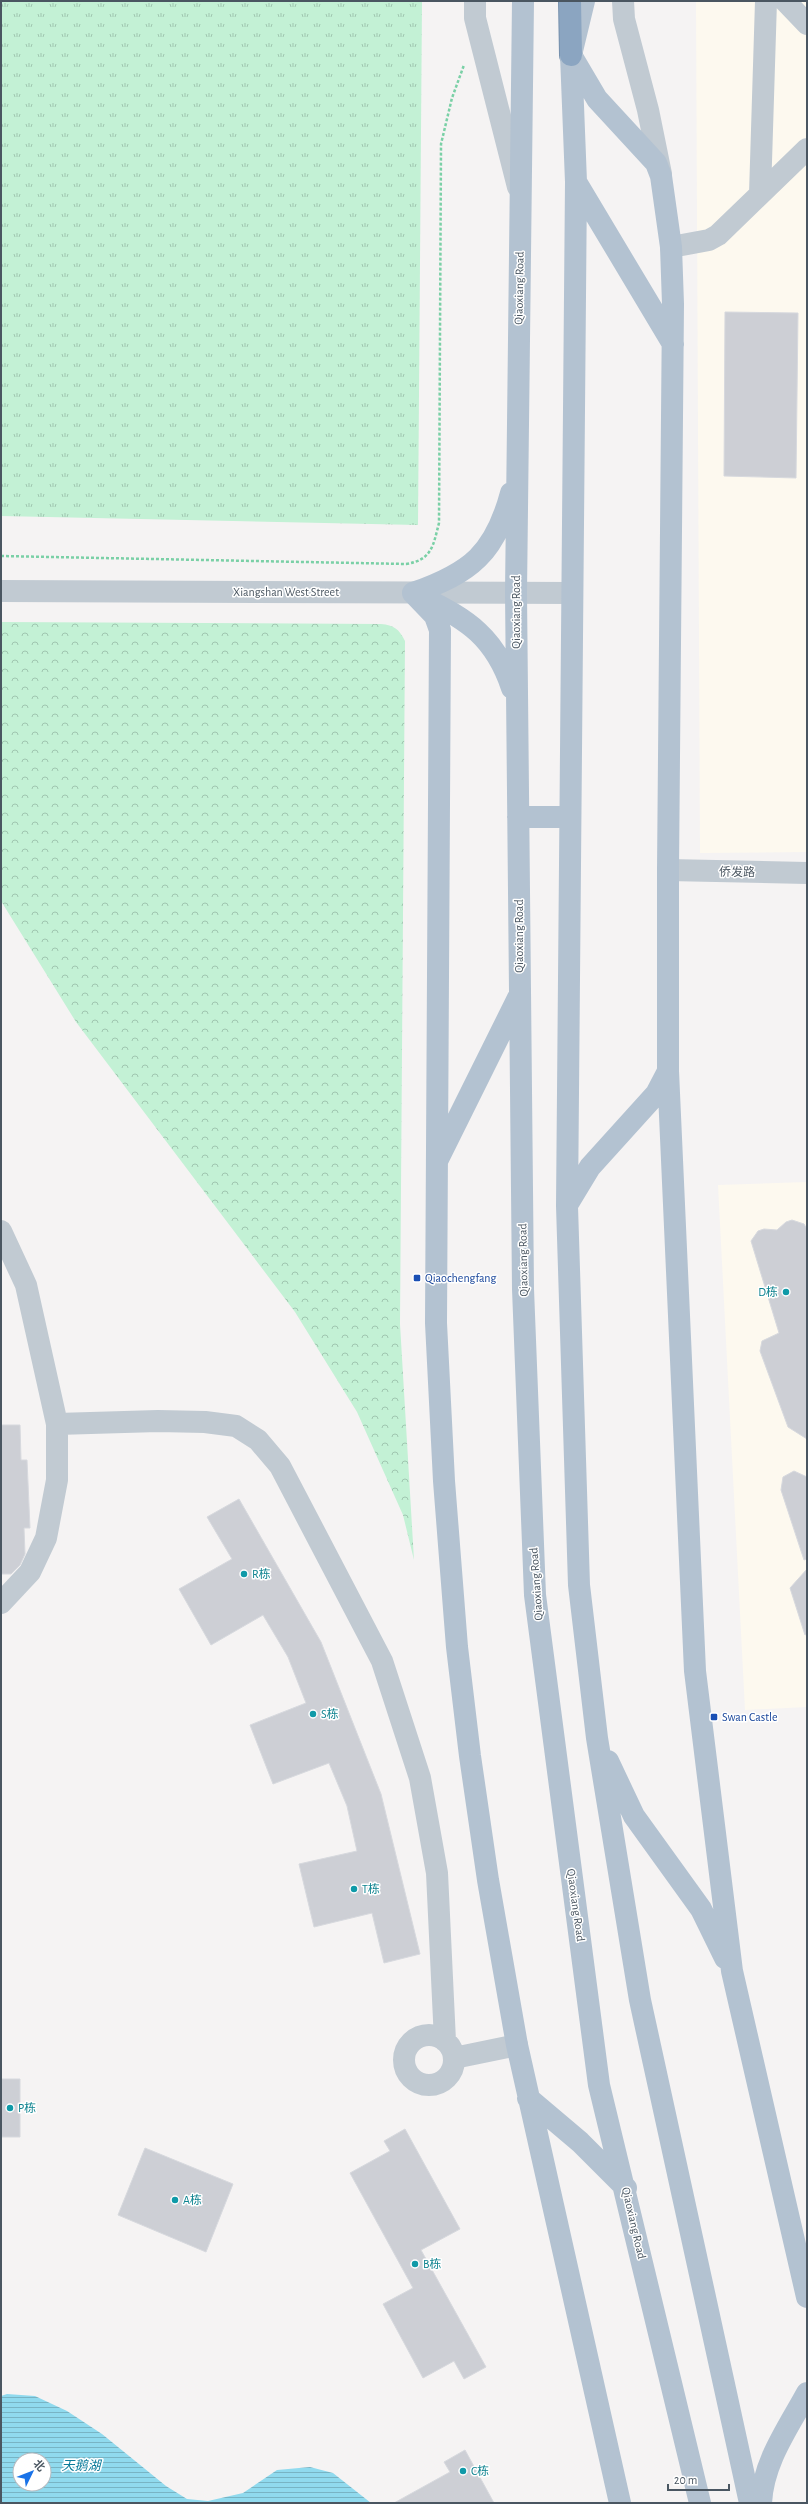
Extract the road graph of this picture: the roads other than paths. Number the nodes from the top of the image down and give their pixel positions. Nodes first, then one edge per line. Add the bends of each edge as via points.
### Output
1 (475, 1) edge
2 (523, 1) edge
3 (570, 1) edge
4 (584, 1) edge
5 (622, 1) edge
6 (766, 1) edge
7 (785, 1) edge
8 (807, 24) edge
9 (571, 55) junction
10 (807, 149) edge
11 (661, 176) junction
12 (576, 182) junction
13 (760, 194) junction
14 (520, 196) junction
15 (671, 247) junction
16 (674, 345) junction
17 (517, 471) junction
18 (1, 591) edge
19 (413, 593) junction
20 (516, 593) junction
21 (571, 593) junction
22 (517, 705) junction
23 (518, 817) junction
24 (569, 817) junction
25 (668, 870) junction
26 (807, 873) edge
27 (519, 995) junction
28 (668, 1071) junction
29 (436, 1163) junction
30 (567, 1206) junction
31 (1, 1231) edge
32 (57, 1424) junction
33 (1, 1603) edge
34 (597, 1738) junction
35 (732, 1971) junction
36 (517, 2045) junction
37 (528, 2098) junction
38 (626, 2188) junction
39 (807, 2298) edge
40 (807, 2393) edge
41 (620, 2503) edge
42 (700, 2503) edge
43 (750, 2503) edge
44 (761, 2503) edge

1 - 14 street via 475,18
2 - 14 main road, Qiaoxiang Road
3 - 9 highway
4 - 9 main road
5 - 11 street
6 - 13 street
7 - 8 street
9 - 11 main road via 597,99 649,154
9 - 12 main road
10 - 13 street
11 - 15 main road
12 - 16 main road
12 - 21 main road
13 - 15 street via 709,240
14 - 17 main road, Qiaoxiang Road
15 - 16 main road
16 - 25 main road
17 - 19 main road via 509,502 496,534 475,562 444,582
17 - 20 main road, Qiaoxiang Road
18 - 19 street, Xiangshan West Street
19 - 20 street, Xiangshan West Street
19 - 22 main road via 464,620 486,638 506,669
19 - 29 main road via 435,616 440,637
20 - 21 street, Xiangshan West Street
20 - 22 main road, Qiaoxiang Road
21 - 24 main road
22 - 23 main road, Qiaoxiang Road
23 - 24 main road
23 - 27 main road, Qiaoxiang Road
24 - 30 main road
25 - 26 street, 侨发路
25 - 28 main road
27 - 29 main road
27 - 38 main road, Qiaoxiang Road via 523,1289 535,1595 599,2085
28 - 30 main road via 656,1094 590,1167
28 - 35 main road via 695,1671
29 - 36 main road via 437,1331 444,1481 457,1647 487,1873
30 - 34 main road via 579,1585
31 - 32 street via 26,1286
32 - 33 street via 57,1480 46,1538 30,1572
32 - 36 street via 166,1421 236,1426 258,1440 280,1466 382,1661 420,1778 437,1873 449,2049
34 - 35 main road via 634,1816 701,1909
34 - 43 main road via 640,2000
35 - 39 main road
36 - 37 main road
37 - 38 main road via 580,2142
37 - 41 main road
38 - 42 main road, Qiaoxiang Road
40 - 44 main road via 773,2455 763,2482

